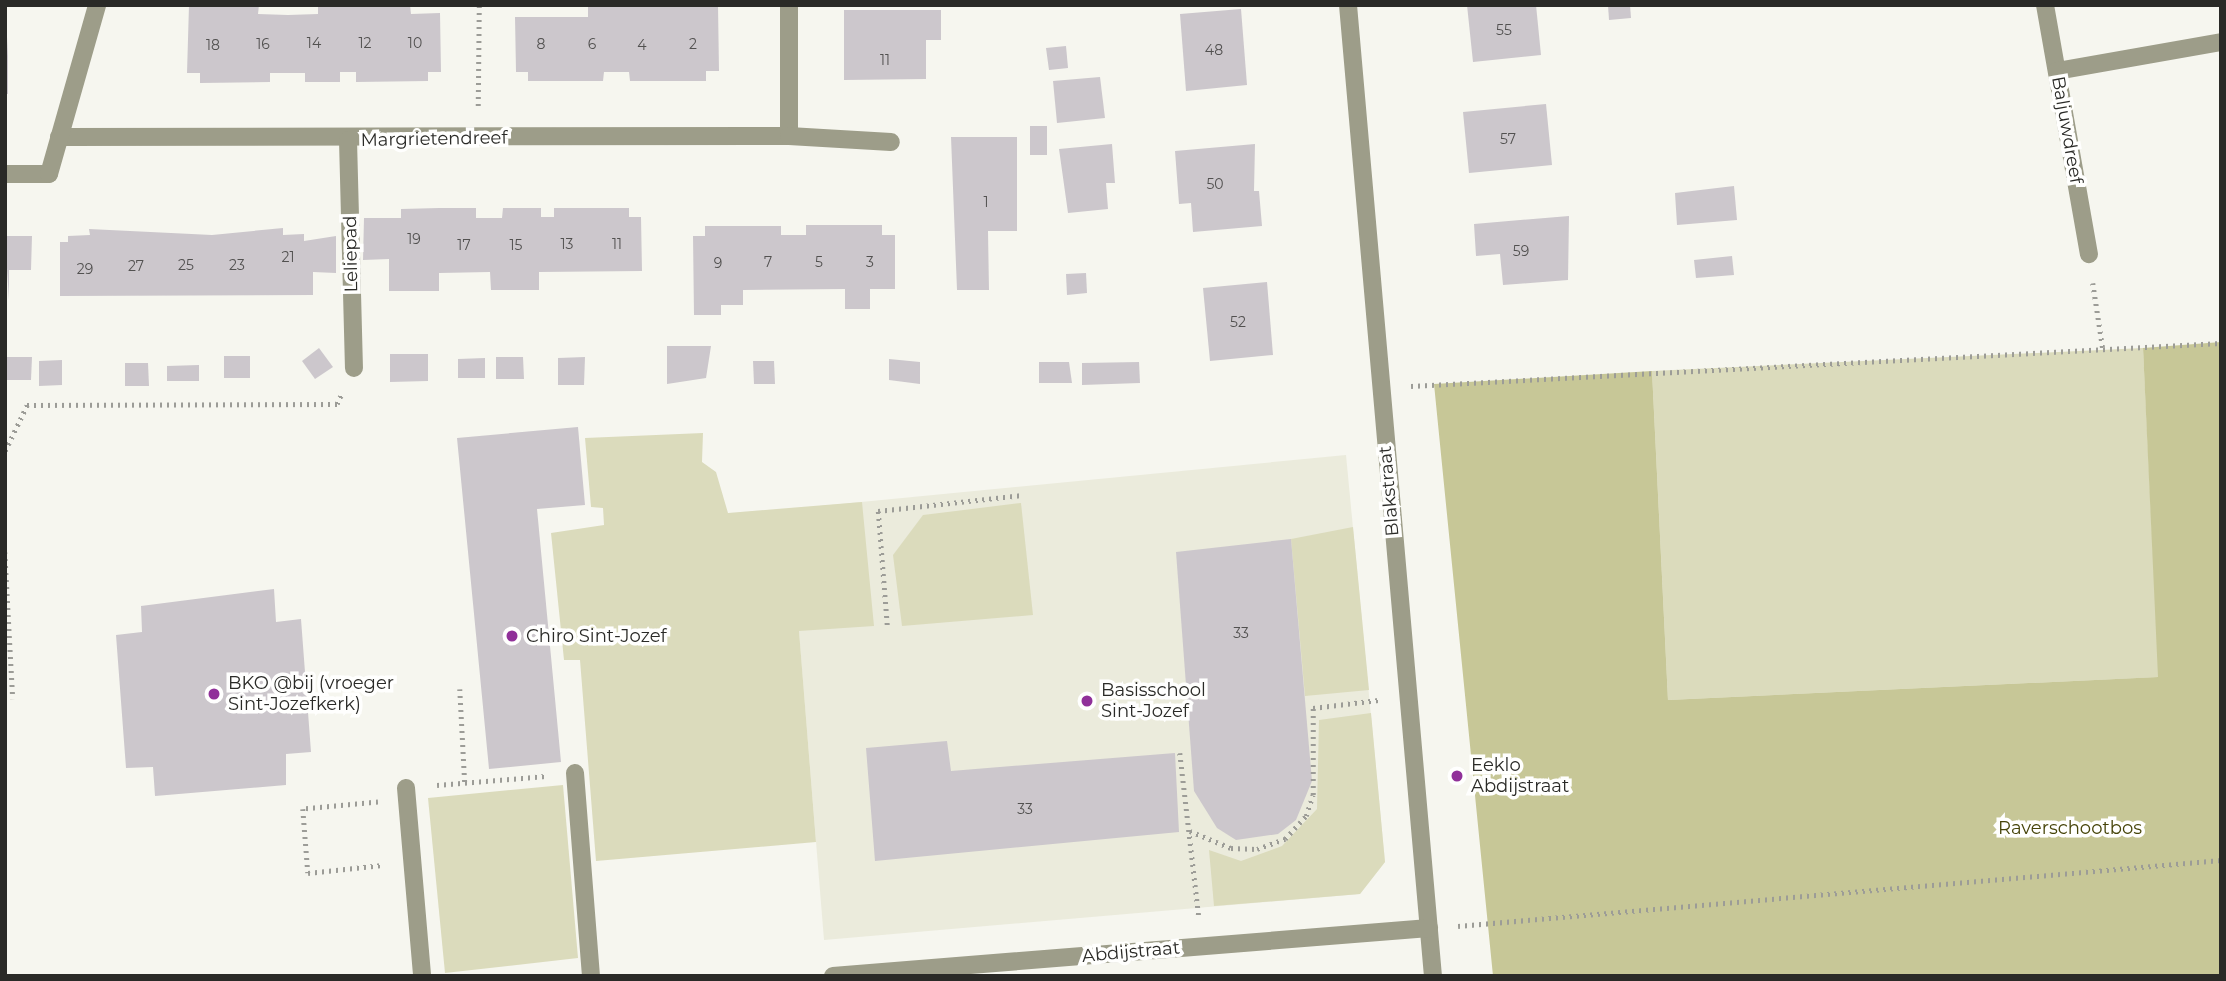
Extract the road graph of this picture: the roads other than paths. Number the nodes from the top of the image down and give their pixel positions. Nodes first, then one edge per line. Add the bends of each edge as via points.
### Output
1 (97, 5) edge
2 (789, 5) edge
3 (1348, 5) edge
4 (2045, 5) edge
5 (2221, 42) edge
6 (2057, 71) junction
7 (789, 136) junction
8 (58, 137) junction
9 (348, 140) junction
10 (891, 142) dead end
11 (5, 174) edge
12 (2089, 254) road end
13 (354, 368) road end
14 (575, 773) road end
15 (406, 794) road end
16 (1429, 928) junction
17 (422, 976) edge
18 (591, 976) edge
19 (833, 976) edge
20 (1433, 976) edge

1 - 8 street
2 - 7 street
3 - 16 street, Blakstraat
4 - 6 street, Baljuwdreef
5 - 6 street
6 - 12 street, Baljuwdreef
7 - 9 street, Margrietendreef
7 - 10 street, Margrietendreef
8 - 9 street, Margrietendreef
8 - 11 street via 49,174
9 - 13 street, Leliepad
14 - 18 street
15 - 17 street
16 - 19 street, Abdijstraat
16 - 20 street, Blakstraat

